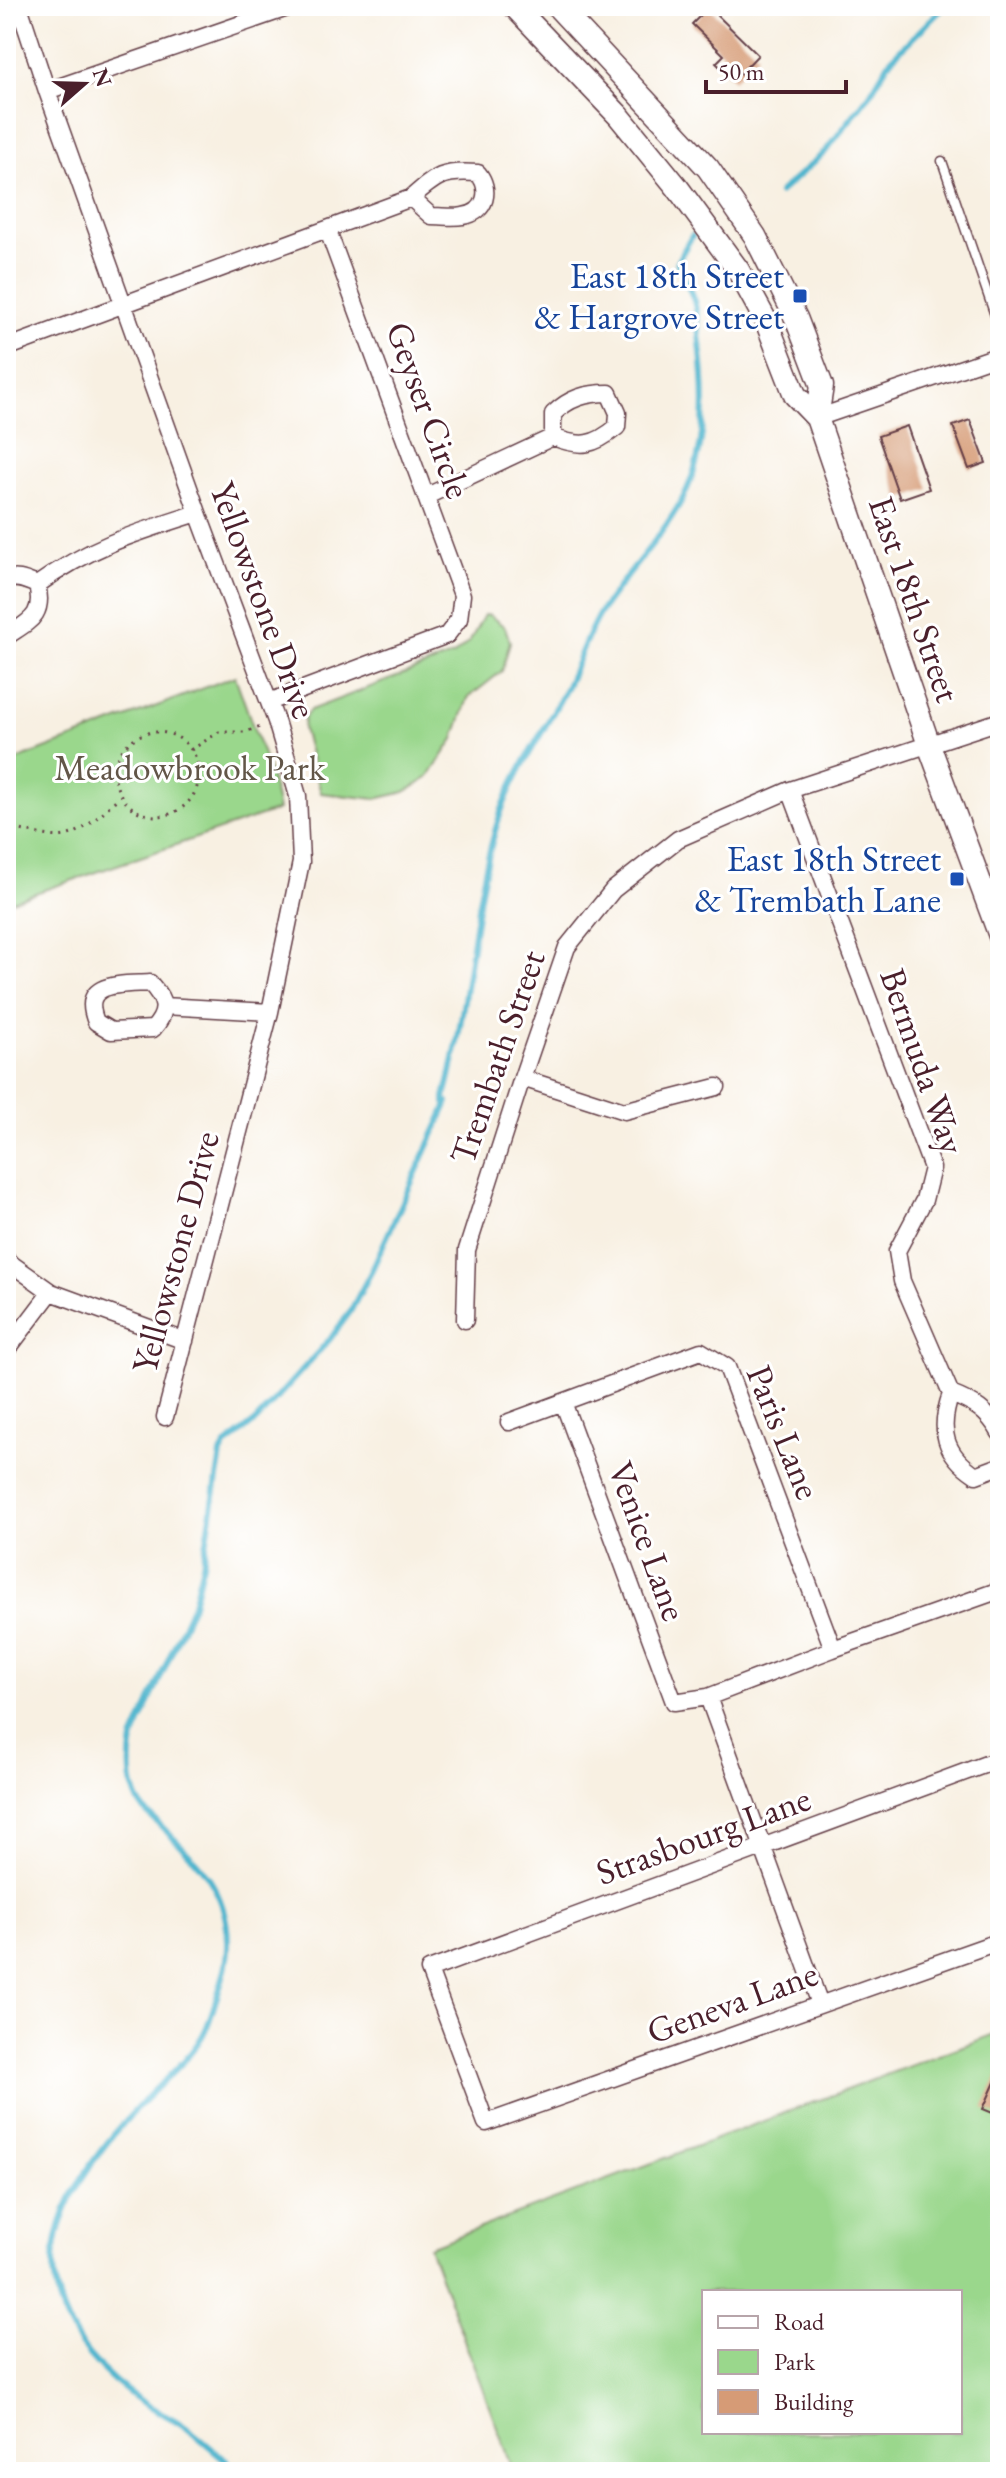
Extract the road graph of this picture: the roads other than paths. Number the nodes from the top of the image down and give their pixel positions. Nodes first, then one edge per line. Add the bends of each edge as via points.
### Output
1 (19, 6) edge
2 (293, 6) edge
3 (514, 6) edge
4 (557, 6) edge
5 (47, 91) junction
6 (942, 161) dead end
7 (411, 198) dead end
8 (328, 231) junction
9 (125, 306) junction
10 (1000, 330) edge
11 (6, 348) edge
12 (1000, 355) edge
13 (817, 418) junction
14 (553, 437) dead end
15 (427, 496) junction
16 (198, 513) junction
17 (6, 581) edge
18 (37, 585) junction
19 (6, 637) edge
20 (269, 702) junction
21 (1000, 721) edge
22 (929, 745) junction
23 (790, 790) junction
24 (1000, 936) edge
25 (164, 1006) junction
26 (270, 1012) junction
27 (522, 1078) junction
28 (717, 1087) dead end
29 (9, 1269) edge
30 (51, 1292) junction
31 (465, 1320) dead end
32 (185, 1341) junction
33 (6, 1347) edge
34 (951, 1394) junction
35 (563, 1402) junction
36 (165, 1417) dead end
37 (509, 1422) dead end
38 (1000, 1433) edge
39 (1000, 1466) edge
40 (1000, 1590) edge
41 (833, 1649) junction
42 (708, 1697) junction
43 (1000, 1759) edge
44 (764, 1846) junction
45 (1000, 1941) edge
46 (820, 2004) junction
47 (486, 2123) joint

1 - 5 street, Yellowstone Drive
2 - 5 street
3 - 13 main road, East 18th Street via 619,116 721,246 767,323 795,395
4 - 13 main road, East 18th Street via 708,168 755,236 822,386
5 - 9 street, Yellowstone Drive
6 - 10 lane
7 - 8 street
8 - 9 street
8 - 15 street, Geyser Circle
9 - 11 street
9 - 16 street, Yellowstone Drive
12 - 13 street
13 - 22 main road, East 18th Street
14 - 15 street
15 - 20 street, Geyser Circle via 462,595 459,619 447,635
16 - 18 street via 115,540
16 - 20 street, Yellowstone Drive
17 - 18 street
18 - 19 street via 36,616
20 - 26 street, Yellowstone Drive via 298,796 301,862
21 - 22 street, Trembath Street
22 - 23 street, Trembath Street
22 - 24 main road, East 18th Street
23 - 27 street, Trembath Street via 678,839 613,890 567,947
23 - 34 street, Bermuda Way via 932,1168 924,1200 897,1251 902,1281
25 - 25 street via 150,983 104,987 90,1009 96,1022 111,1031 153,1029 163,1018
25 - 26 street
26 - 32 street, Yellowstone Drive
27 - 28 street via 624,1111
27 - 31 street, Trembath Street via 467,1250
29 - 30 street
30 - 32 street
30 - 33 street
32 - 36 street, Yellowstone Drive
34 - 38 street via 990,1415
34 - 39 street via 944,1414 945,1440 960,1465 976,1475
35 - 37 street, Paris Lane
35 - 41 street, Paris Lane via 701,1351 727,1367
35 - 42 street, Venice Lane via 674,1702
40 - 41 street
41 - 42 street
42 - 44 street
43 - 44 street, Strasbourg Lane
44 - 46 street
44 - 47 street, Strasbourg Lane via 429,1970
45 - 46 street, Geneva Lane
46 - 47 street, Geneva Lane

